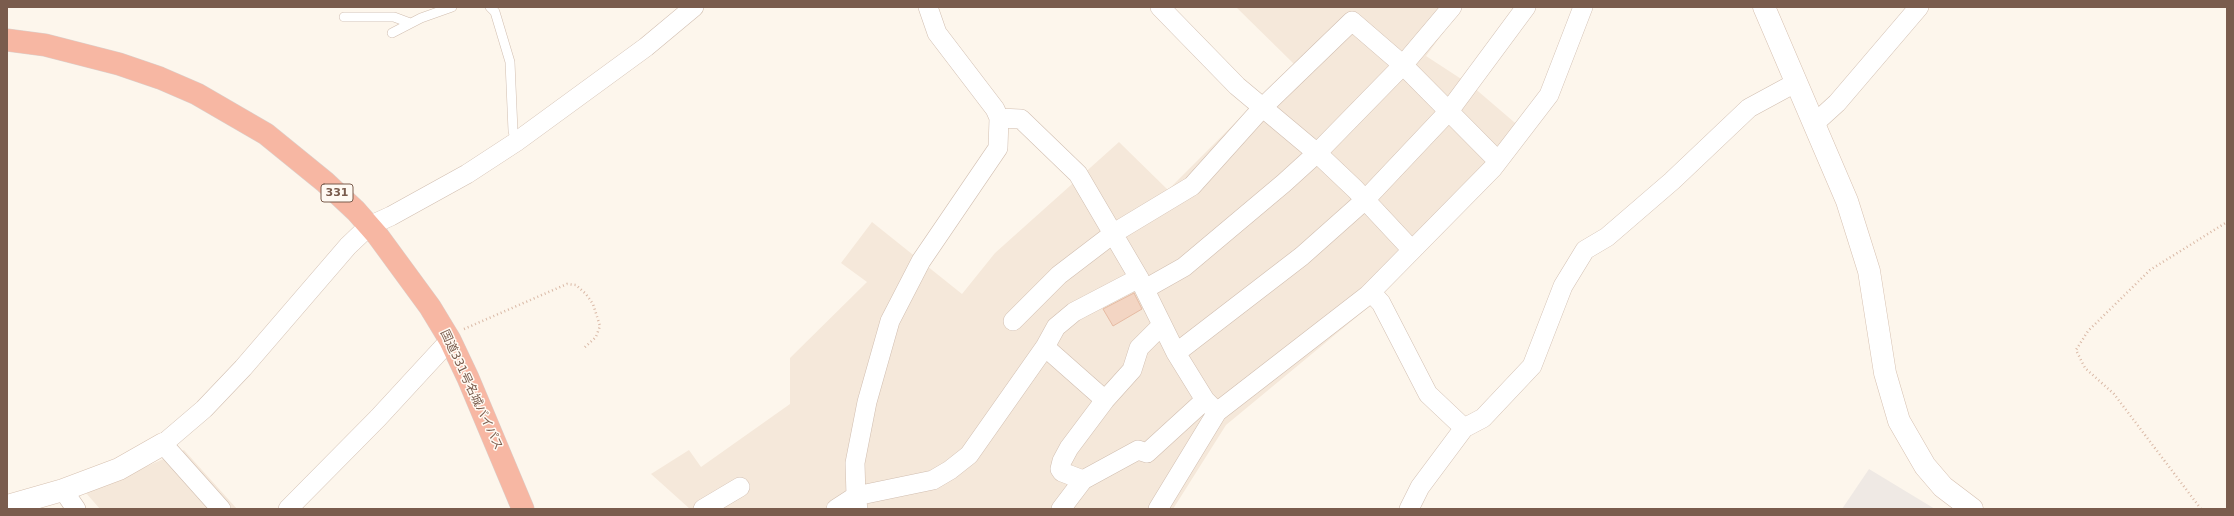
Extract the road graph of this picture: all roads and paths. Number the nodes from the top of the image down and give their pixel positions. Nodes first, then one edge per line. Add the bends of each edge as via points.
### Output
1 (452, 7) edge
2 (490, 7) edge
3 (694, 7) edge
4 (928, 7) edge
5 (1160, 7) edge
6 (1452, 7) edge
7 (1526, 7) edge
8 (1582, 7) edge
9 (1764, 7) edge
10 (1919, 7) edge
11 (344, 17) dead end
12 (410, 23) junction
13 (392, 33) dead end
14 (7, 40) edge
15 (1403, 65) junction
16 (1797, 82) junction
17 (1263, 107) junction
18 (1448, 111) junction
19 (1000, 118) junction
20 (1815, 123) junction
21 (516, 142) junction
22 (1317, 153) junction
23 (1498, 161) junction
24 (1365, 200) junction
25 (2227, 222) edge
26 (369, 226) junction
27 (1114, 233) junction
28 (1411, 249) junction
29 (1142, 283) junction
30 (1371, 292) junction
31 (1013, 321) dead end
32 (1162, 325) junction
33 (450, 340) junction
34 (1045, 347) junction
35 (584, 348) dead end
36 (1176, 353) junction
37 (1105, 400) junction
38 (1211, 406) junction
39 (1464, 428) junction
40 (163, 444) junction
41 (1083, 480) junction
42 (740, 487) dead end
43 (63, 490) junction
44 (857, 503) edge
45 (210, 505) edge
46 (7, 506) edge
47 (76, 509) edge
48 (288, 509) edge
49 (523, 509) edge
50 (703, 509) edge
51 (836, 509) edge
52 (1061, 509) edge
53 (1158, 509) edge
54 (1409, 509) edge
55 (1972, 509) edge
56 (2201, 509) edge

1 - 12 lane
2 - 21 lane via 495,12 510,62 513,131
3 - 21 street via 646,48
4 - 19 street via 937,32
5 - 17 street via 1237,86
6 - 15 street
7 - 18 street
8 - 23 street via 1548,95
9 - 16 street
10 - 20 street via 1837,103
11 - 12 lane via 394,17
12 - 13 lane
14 - 26 highway, 国道331号名城バイパス / 331 via 46,45 97,58 160,78 197,94 266,134 325,182
15 - 17 street via 1352,21
15 - 18 street
15 - 22 street
16 - 20 street
16 - 39 street via 1749,108 1666,186 1607,237 1585,250 1563,286 1532,366 1483,418
17 - 22 street
17 - 27 street via 1192,186
18 - 23 street
18 - 24 street
19 - 27 street via 1021,119 1078,174
19 - 44 street via 998,148 921,261 890,321 867,402 856,463
20 - 55 street via 1847,202 1869,271 1885,373 1899,421 1925,466 1943,487
21 - 26 street via 467,174
22 - 24 street
22 - 29 street via 1184,267
23 - 28 street
24 - 28 street
24 - 36 street via 1302,256
25 - 56 path via 2150,270 2088,331 2076,350 2085,368 2114,394
26 - 33 highway, 国道331号名城バイパス / 331 via 391,252
26 - 40 street via 348,246 243,368 204,408
27 - 29 street
27 - 31 street via 1059,275
28 - 30 street
29 - 32 street
29 - 34 street via 1074,312 1056,327
30 - 38 street
30 - 39 street via 1381,303 1428,394
32 - 36 street
32 - 37 street via 1139,348 1132,370
33 - 35 path via 460,331 568,284 576,285 586,294 593,304 600,326 596,337
33 - 48 street
33 - 49 highway, 国道331号名城バイパス / 331 via 486,418
34 - 37 street
34 - 44 street via 968,455 950,470 933,480
36 - 38 street
37 - 41 street via 1062,461 1062,472
38 - 41 street via 1147,454 1138,450
38 - 53 street
39 - 54 street via 1420,487
40 - 43 street via 119,469
40 - 45 street
41 - 52 street
42 - 50 street
43 - 46 street
43 - 47 street
44 - 51 street

